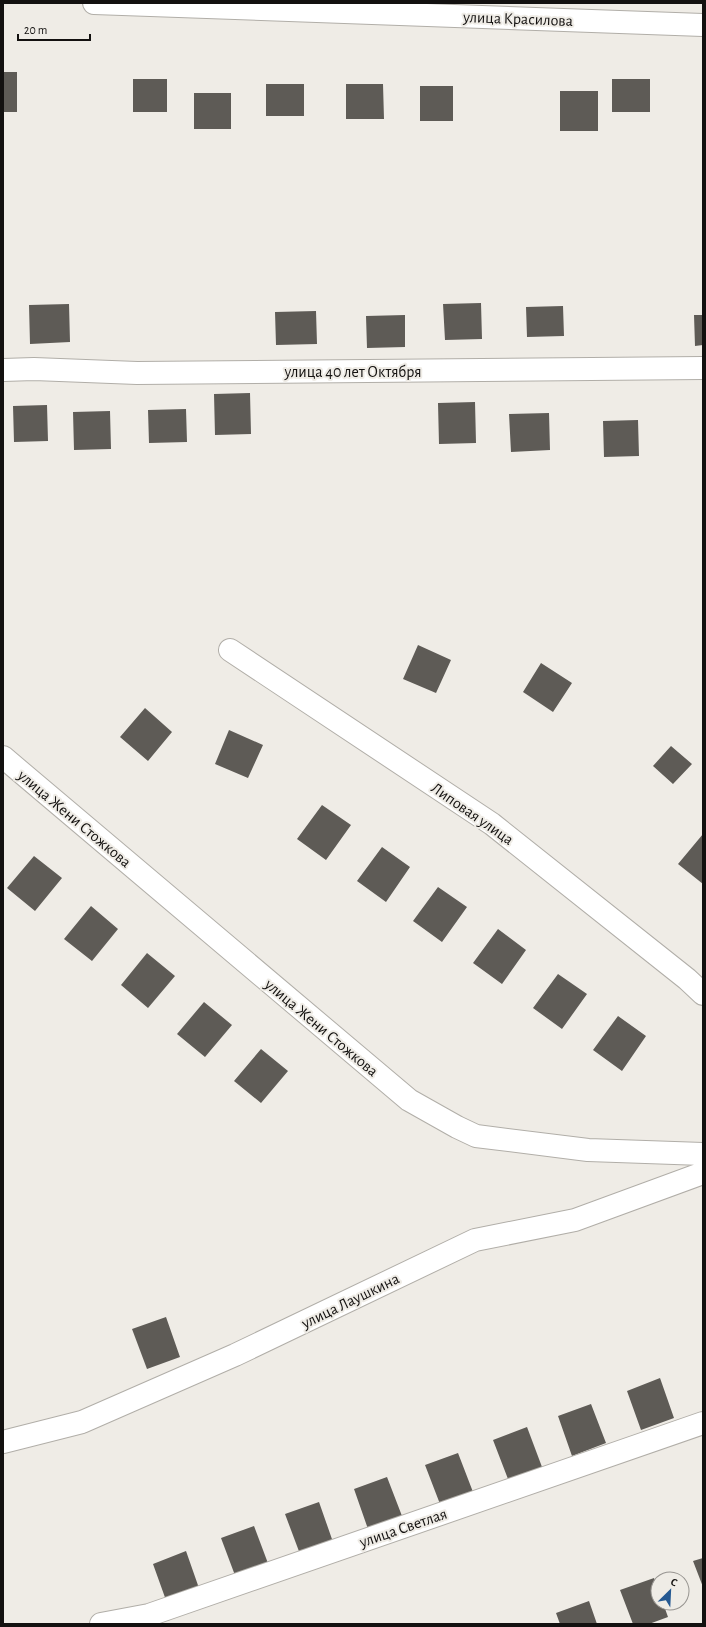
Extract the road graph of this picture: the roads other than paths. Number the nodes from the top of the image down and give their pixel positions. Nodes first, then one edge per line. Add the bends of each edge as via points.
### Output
1 (94, 3) edge
2 (703, 25) edge
3 (703, 368) edge
4 (3, 370) edge
5 (230, 650) dead end
6 (3, 757) edge
7 (703, 994) edge
8 (703, 1154) edge
9 (703, 1172) edge
10 (703, 1423) edge
11 (3, 1442) edge
12 (101, 1624) edge

1 - 2 street, улица Красилова
3 - 4 street, улица 40 лет Октября via 138,373
5 - 7 street, Липовая улица via 492,824
6 - 8 street, улица Жени Стожкова via 409,1100 476,1136 588,1150
9 - 11 street, улица Лаушкина via 575,1220 475,1240 235,1355 82,1422
10 - 12 street, улица Светлая via 149,1615

